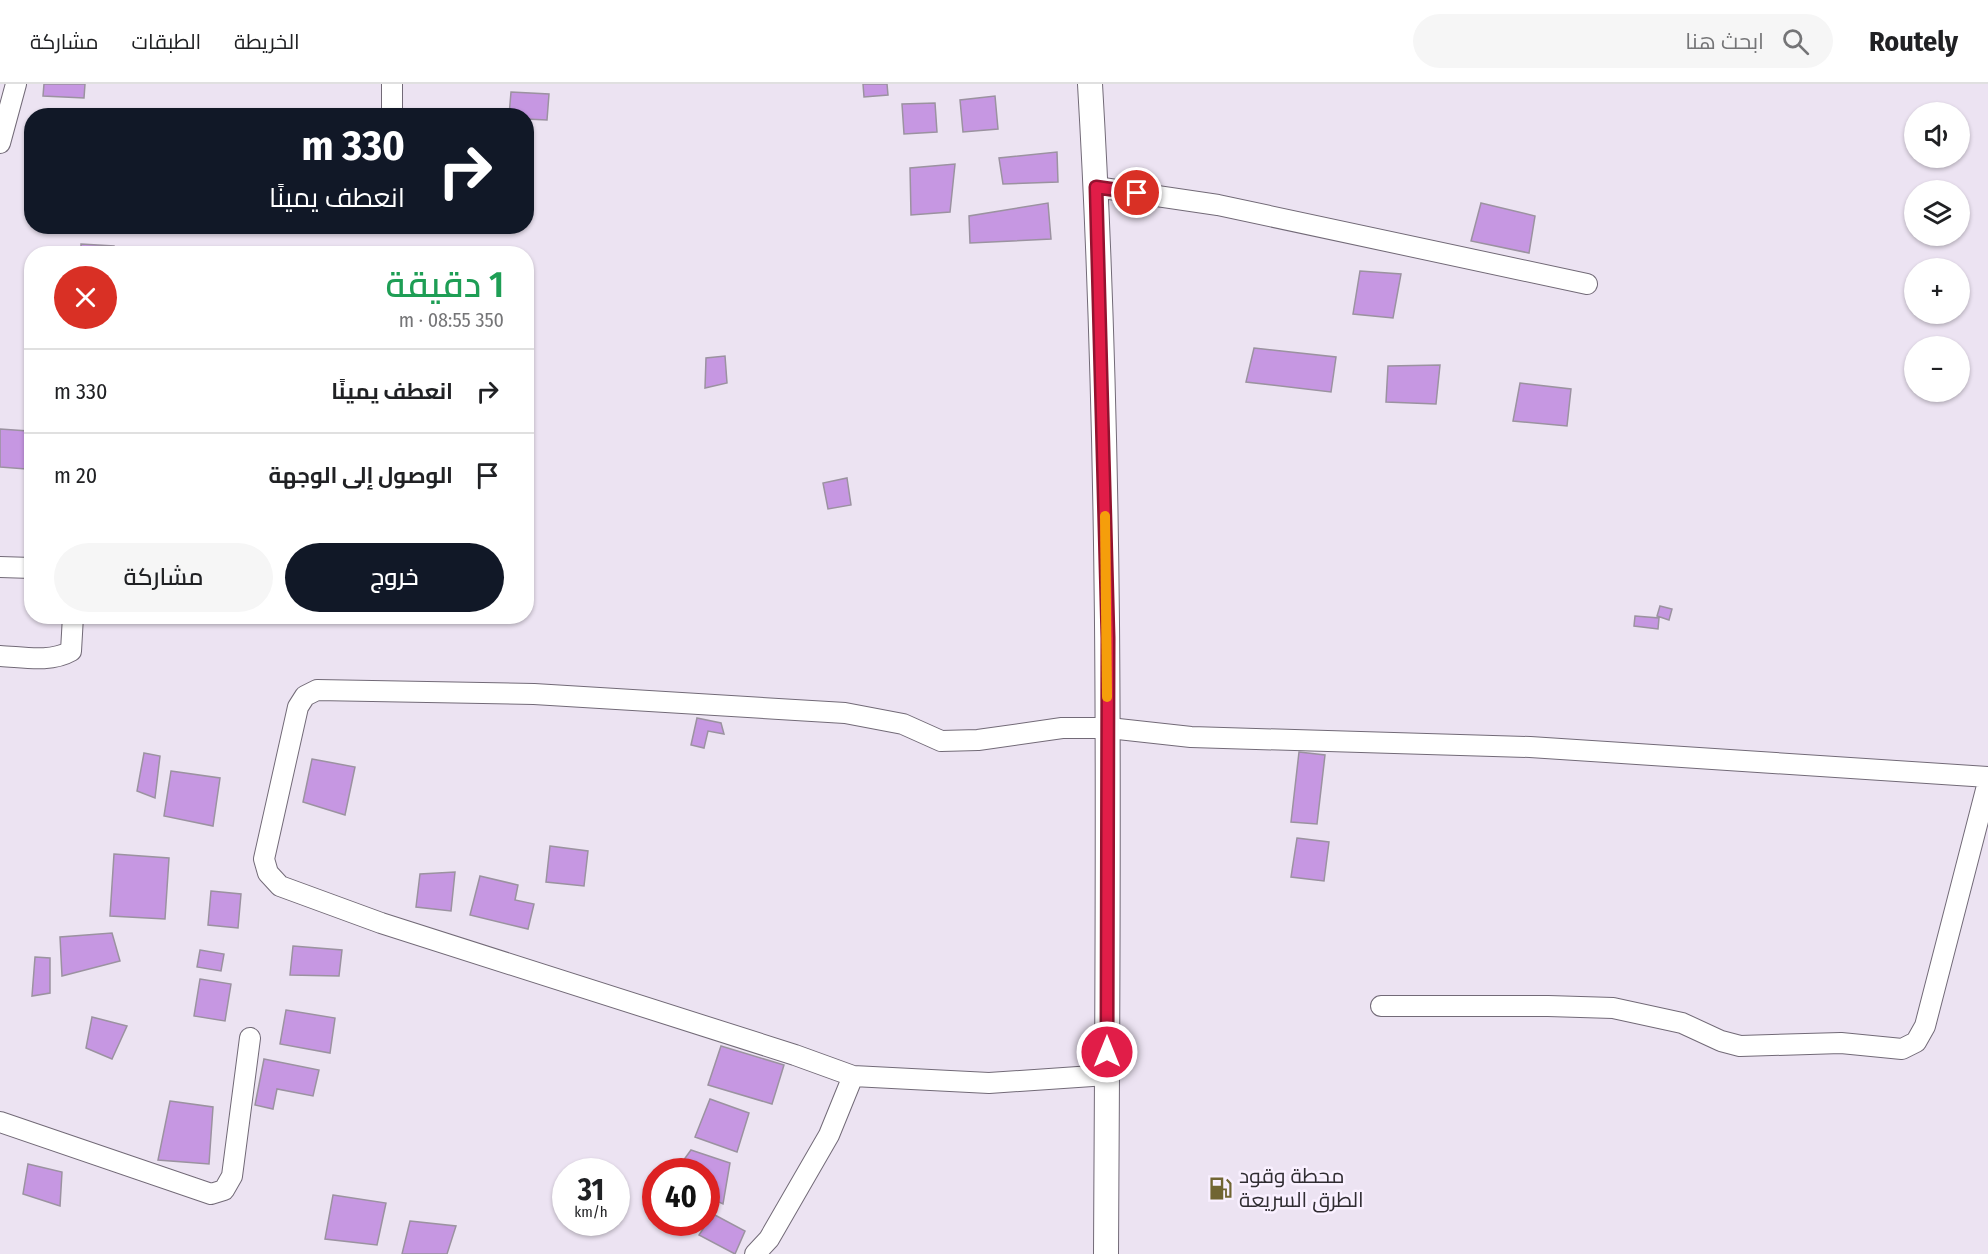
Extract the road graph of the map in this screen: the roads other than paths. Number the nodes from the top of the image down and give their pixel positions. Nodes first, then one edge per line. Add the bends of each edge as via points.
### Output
1 (16, 84) edge
2 (392, 84) edge
3 (1090, 84) edge
4 (392, 108) edge
5 (0, 143) edge
6 (1096, 187) junction
7 (1587, 284) dead end
8 (0, 567) edge
9 (24, 568) edge
10 (73, 624) edge
11 (0, 656) edge
12 (1109, 728) junction
13 (1988, 777) edge
14 (1988, 782) edge
15 (1382, 1006) dead end
16 (250, 1038) dead end
17 (1107, 1075) junction
18 (853, 1076) junction
19 (0, 1122) edge
20 (755, 1254) edge
21 (1106, 1254) edge

1 - 5 street
2 - 4 street
3 - 6 street
6 - 7 street via 1218,206
6 - 12 street
8 - 9 street
10 - 11 street via 71,651 62,656
12 - 13 street via 1191,737 1530,747
12 - 17 street
12 - 18 street via 1062,728 941,741 903,724 845,713 522,694 317,690 305,696 298,706 264,859 268,873 280,886 381,924
14 - 15 street via 1925,1026 1916,1042 1902,1049 1841,1043 1740,1046 1682,1023 1613,1008
16 - 19 street via 232,1176 224,1190 210,1194
17 - 18 street via 989,1083
17 - 21 street
18 - 20 street via 829,1135 769,1239

